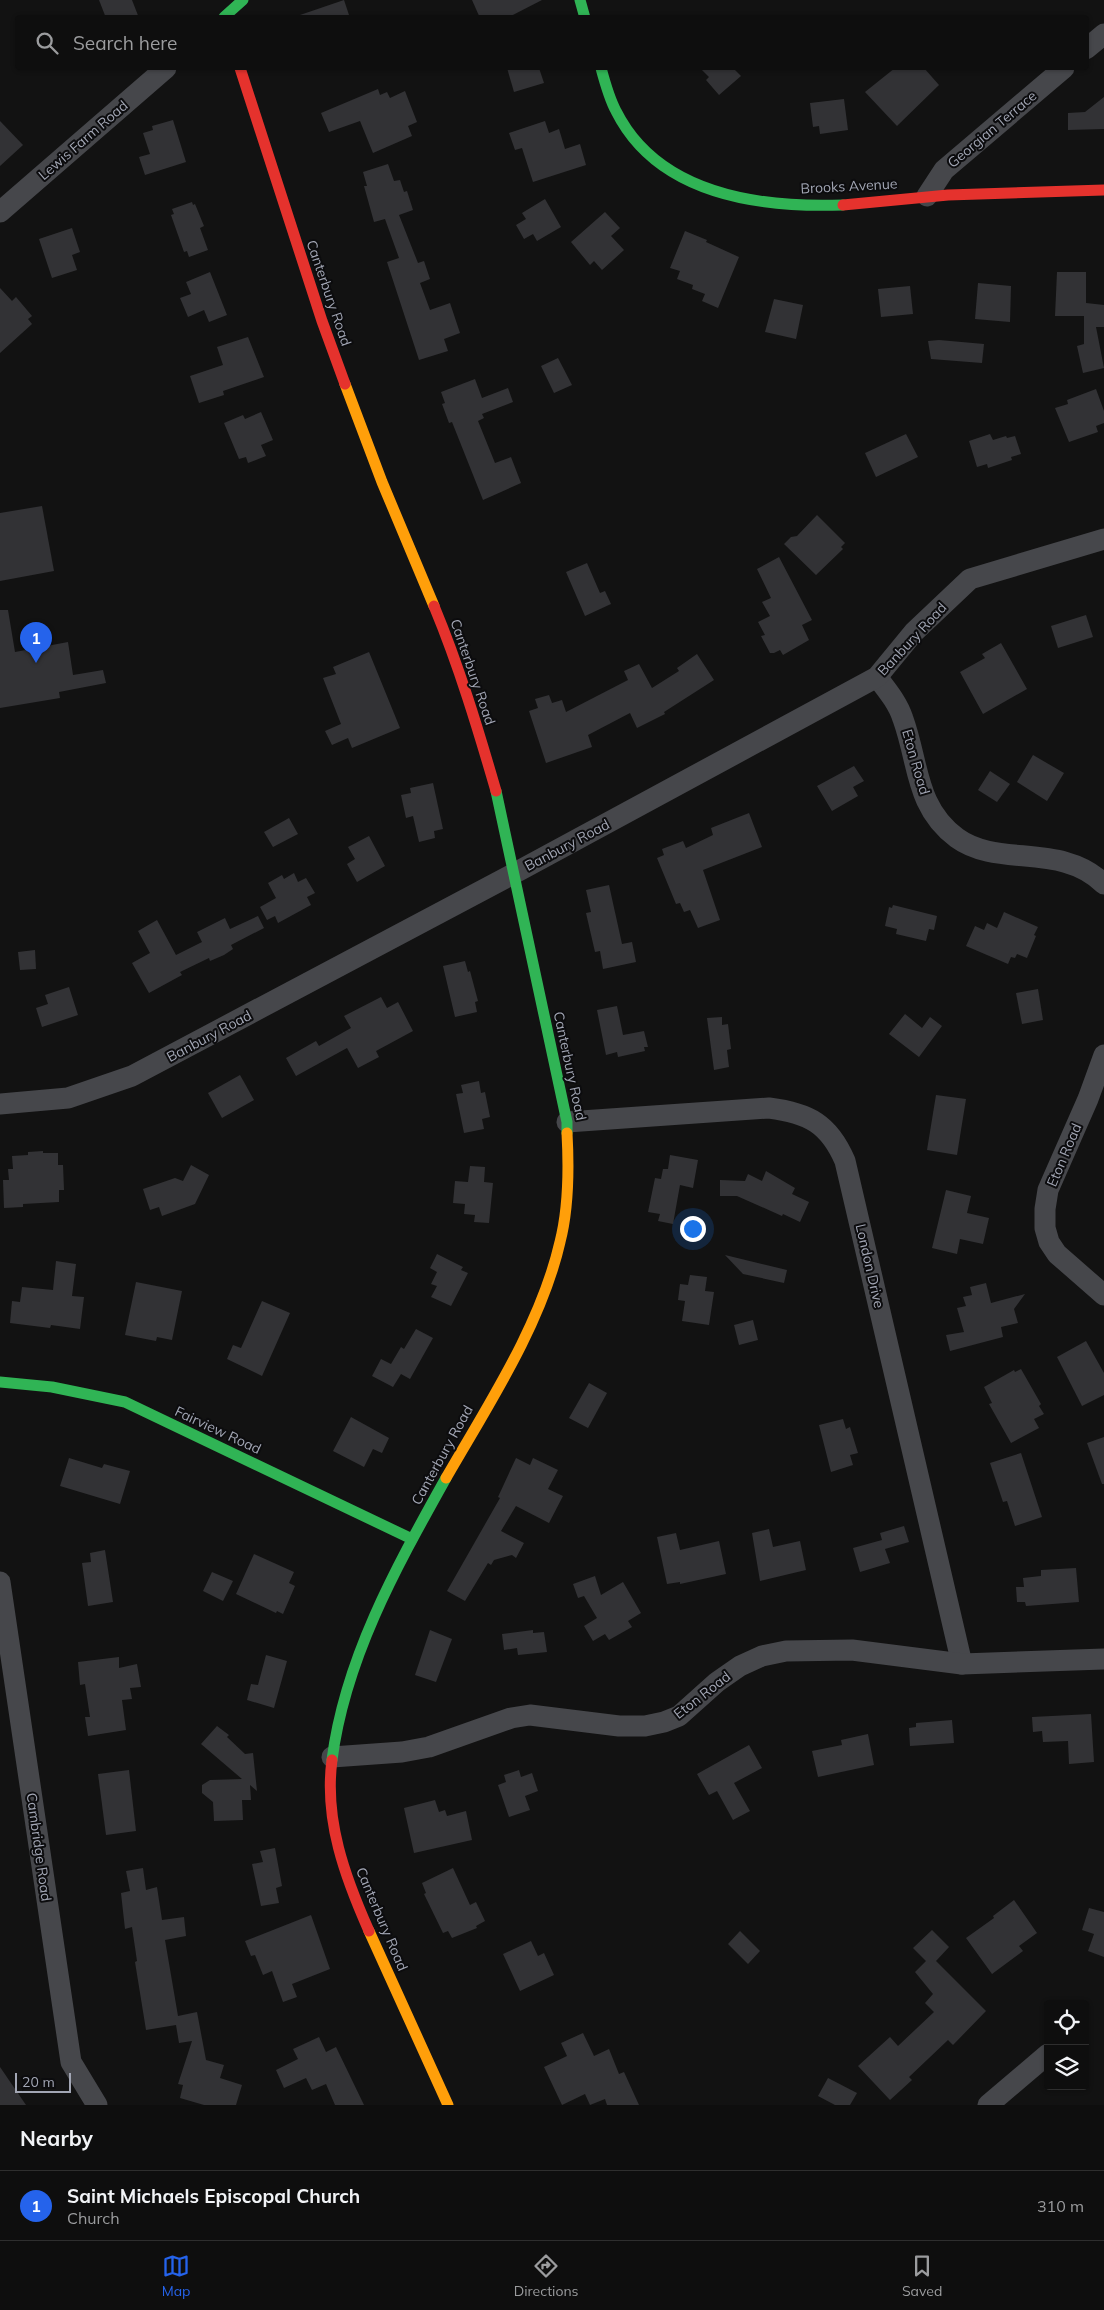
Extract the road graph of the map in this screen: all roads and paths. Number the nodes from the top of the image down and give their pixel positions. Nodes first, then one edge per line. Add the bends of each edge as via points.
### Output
1 (243, 0) edge
2 (580, 0) edge
3 (223, 15) edge
4 (584, 15) edge
5 (1104, 34) edge
6 (1089, 46) edge
7 (164, 70) edge
8 (241, 70) edge
9 (602, 70) edge
10 (1062, 70) edge
11 (1104, 190) edge
12 (927, 196) junction
13 (0, 212) edge
14 (1104, 539) edge
15 (877, 677) junction
16 (513, 874) junction
17 (1104, 884) edge
18 (1104, 1055) edge
19 (0, 1104) edge
20 (567, 1122) junction
21 (1104, 1294) edge
22 (0, 1382) edge
23 (412, 1539) junction
24 (0, 1582) edge
25 (1104, 1659) edge
26 (962, 1664) junction
27 (332, 1757) junction
28 (1044, 2057) edge
29 (96, 2105) edge
30 (448, 2105) edge
31 (988, 2105) edge

1 - 3 street
2 - 4 street
5 - 6 street
7 - 13 street, Lewis Farm Road
8 - 16 street, Canterbury Road via 322,321 382,482 448,640 497,795
9 - 12 street, Brooks Avenue via 619,118 632,136 658,163 692,184 738,197 805,205 842,205
10 - 12 street, Georgian Terrace via 944,170
11 - 12 street, Brooks Avenue
14 - 15 street, Banbury Road via 970,579 914,632
15 - 16 street, Banbury Road
15 - 17 street, Eton Road via 903,718 924,797 951,832 974,847 1063,861 1082,868
16 - 19 street, Banbury Road via 132,1076 68,1098
16 - 20 street, Canterbury Road
18 - 21 street, Eton Road via 1048,1190 1045,1228 1057,1254
20 - 23 street, Canterbury Road via 567,1200 563,1229 547,1286 520,1347
20 - 26 street, London Drive via 769,1108 817,1121 828,1131 845,1161
22 - 23 street, Fairview Road via 52,1387 125,1402
23 - 27 street, Canterbury Road via 362,1645 346,1691
24 - 29 street, Cambridge Road via 72,2062
25 - 26 street, Eton Road
26 - 27 street, Eton Road via 852,1650 786,1651 762,1656 740,1666 679,1716 664,1722 619,1726 530,1715 511,1718 429,1747
27 - 30 street, Canterbury Road via 333,1823 348,1882
28 - 31 street

